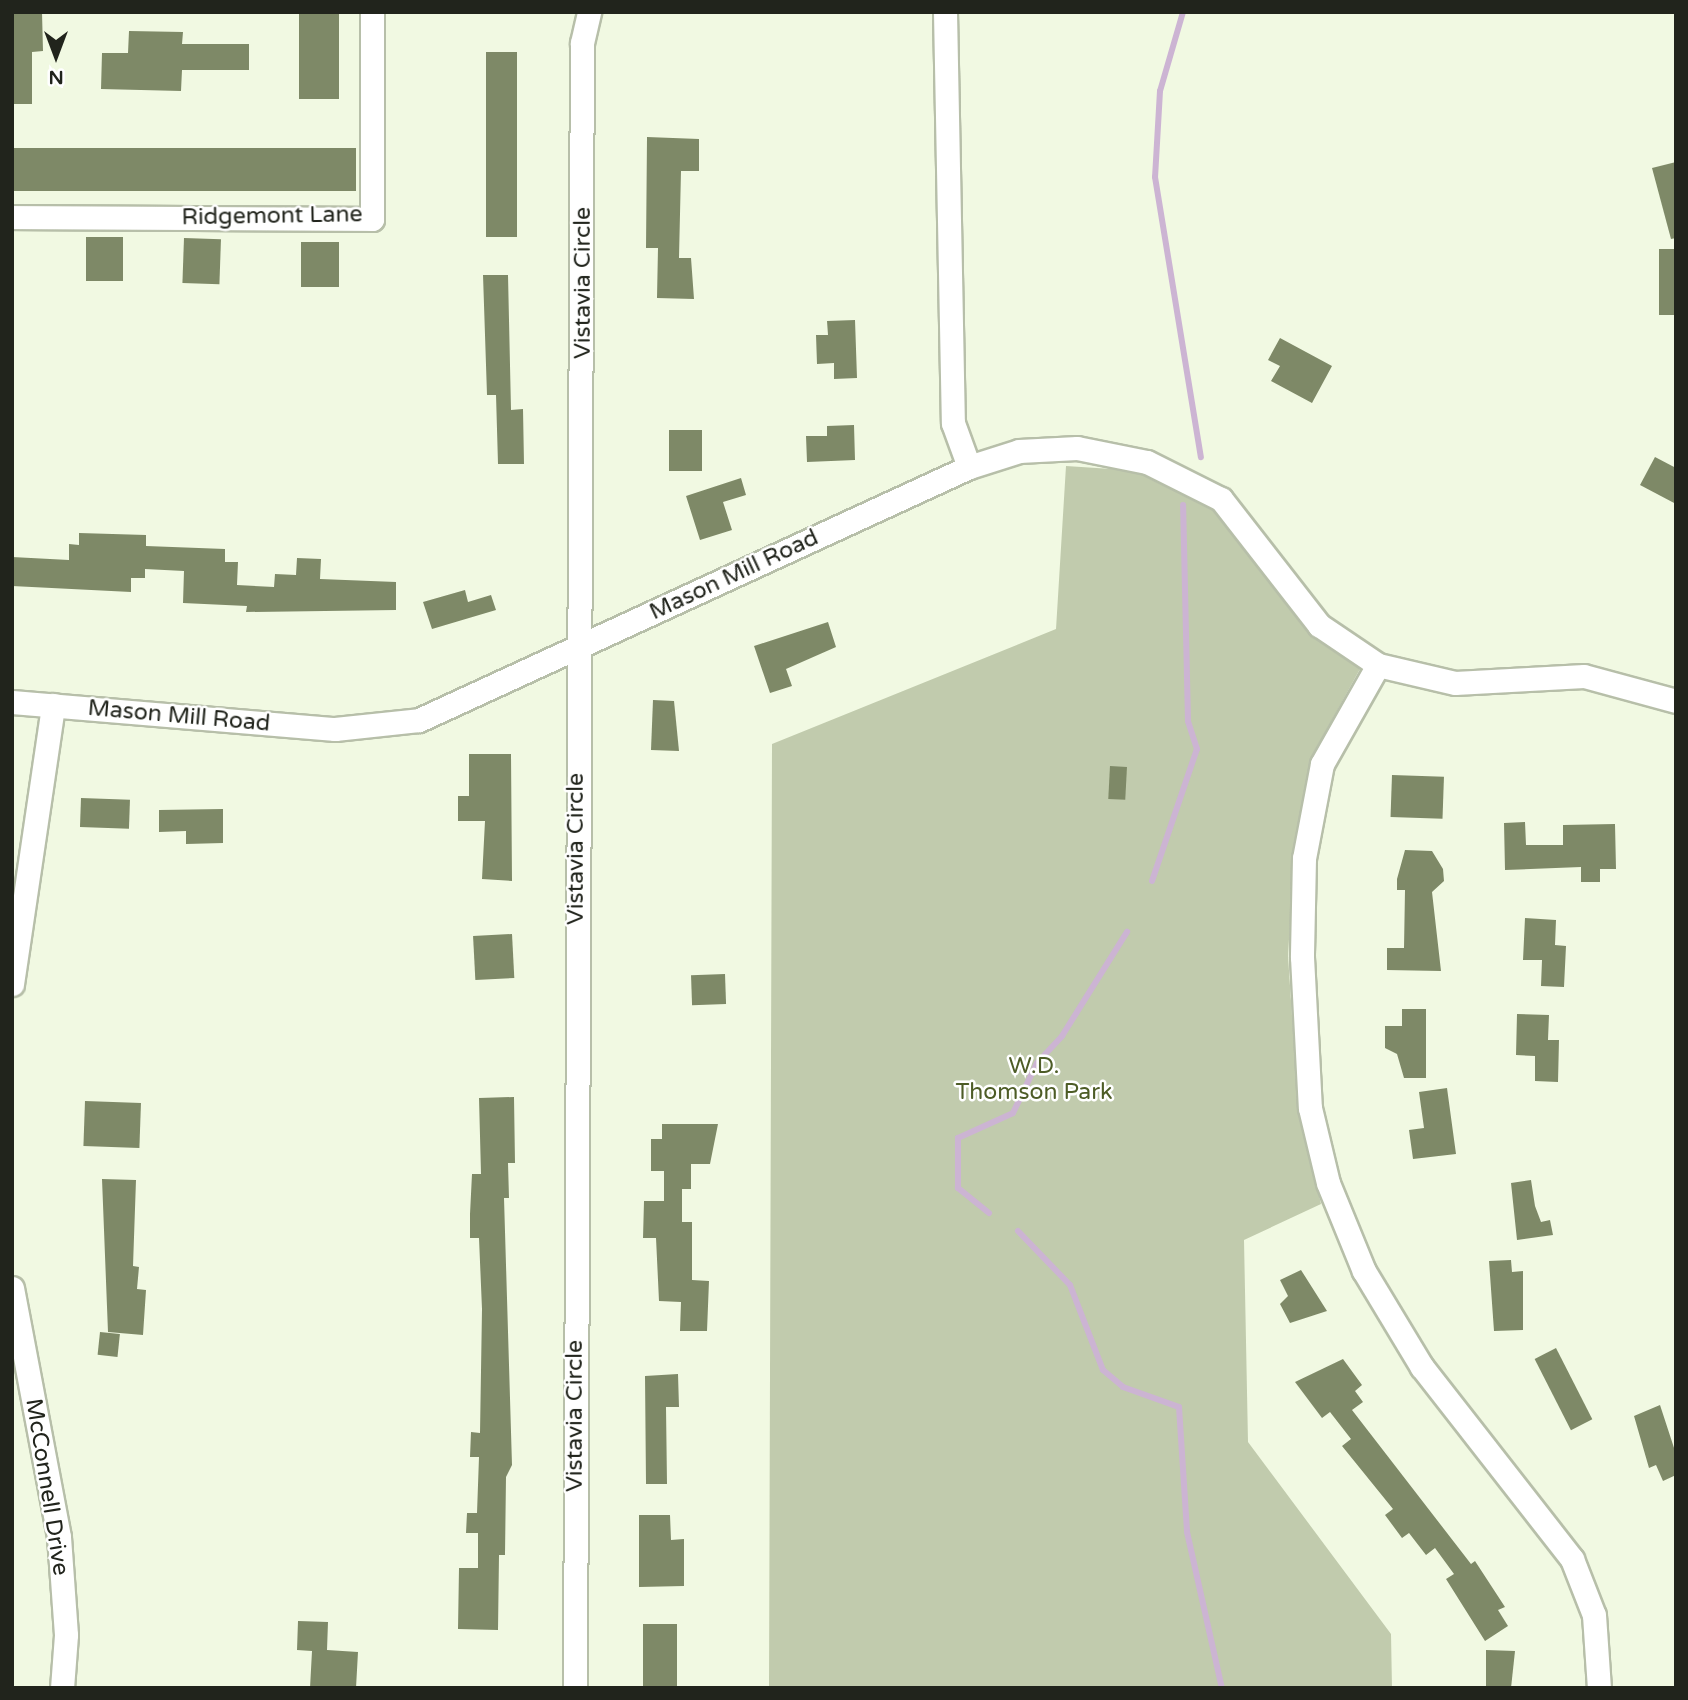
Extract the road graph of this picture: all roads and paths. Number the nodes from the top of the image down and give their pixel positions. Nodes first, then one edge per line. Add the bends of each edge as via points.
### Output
1 (372, 12) edge
2 (589, 12) edge
3 (945, 12) edge
4 (12, 217) edge
5 (969, 467) junction
6 (580, 646) junction
7 (1378, 665) junction
8 (1676, 701) edge
9 (12, 702) edge
10 (53, 705) junction
11 (12, 984) edge
12 (12, 1287) edge
13 (62, 1688) edge
14 (575, 1688) edge
15 (1599, 1688) edge

1 - 4 street, Ridgemont Lane via 372,219
2 - 6 street, Vistavia Circle via 582,43
3 - 5 street via 953,423
5 - 6 street, Mason Mill Road
5 - 7 street, Mason Mill Road via 1019,451 1077,448 1147,462 1192,480 1240,517 1320,625
6 - 10 street, Mason Mill Road via 419,720 377,728
6 - 14 street, Vistavia Circle
7 - 8 street via 1455,683 1584,676
7 - 15 street via 1322,764 1304,858 1302,957 1310,1108 1328,1183 1364,1271 1422,1367 1572,1559 1594,1615
9 - 10 street, Mason Mill Road
10 - 11 street
12 - 13 street, McConnell Drive via 59,1537 66,1635

